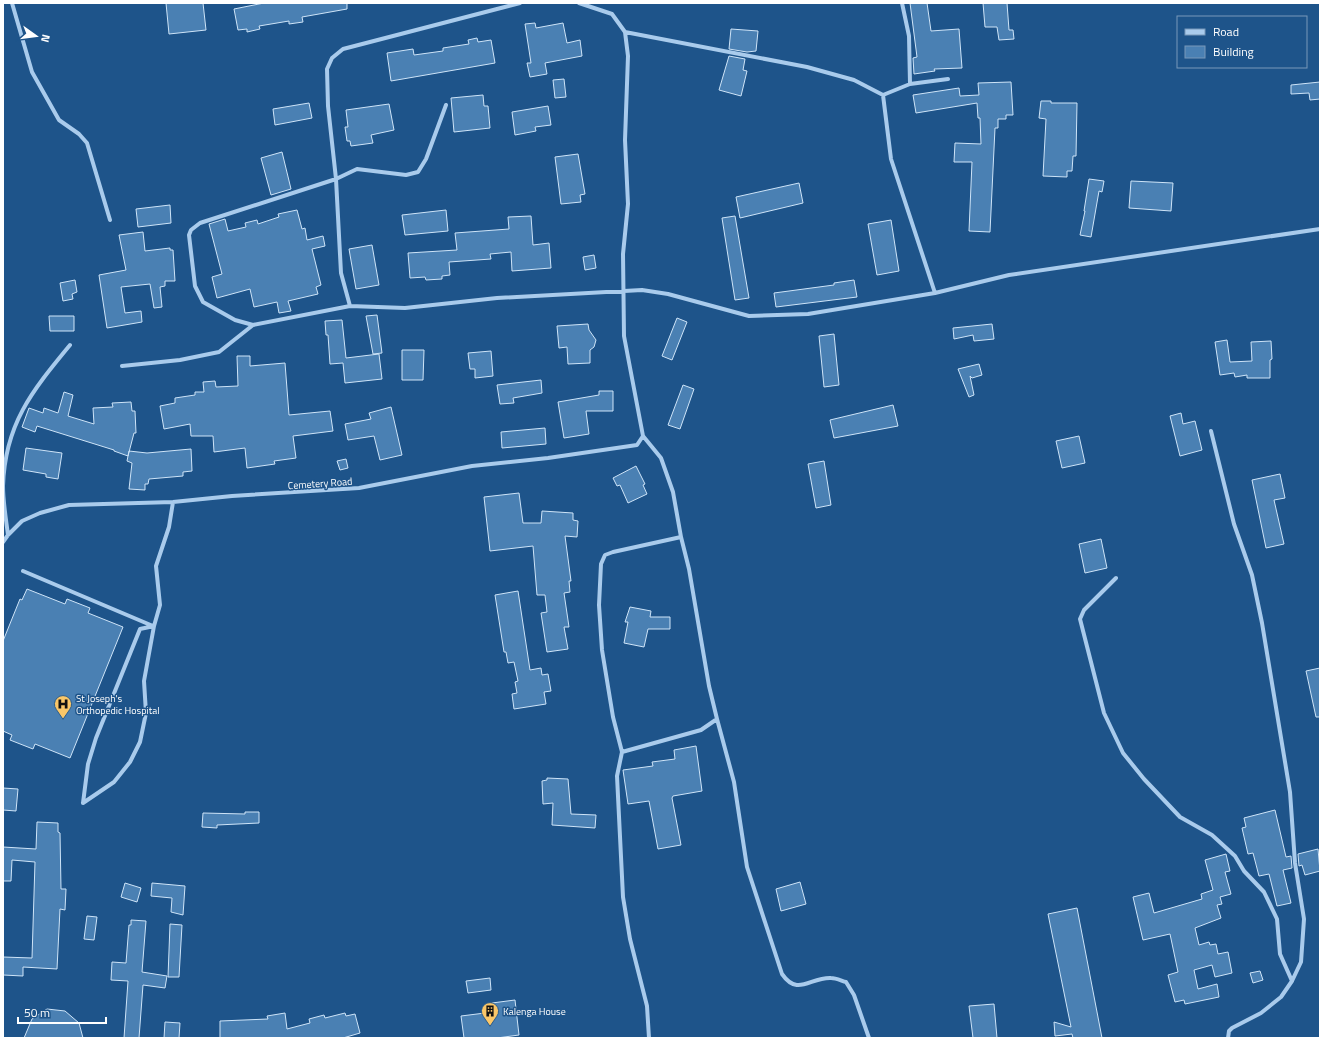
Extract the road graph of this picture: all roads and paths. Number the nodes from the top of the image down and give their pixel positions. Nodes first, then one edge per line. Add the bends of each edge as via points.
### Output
1 (12, 3) edge
2 (520, 3) edge
3 (579, 3) edge
4 (902, 3) edge
5 (625, 32) junction
6 (948, 78) dead end
7 (910, 84) junction
8 (883, 95) junction
9 (446, 105) dead end
10 (336, 179) junction
11 (110, 220) dead end
12 (1320, 229) edge
13 (625, 290) junction
14 (935, 292) junction
15 (350, 306) junction
16 (252, 325) junction
17 (70, 345) dead end
18 (122, 366) dead end
19 (1211, 431) dead end
20 (642, 436) junction
21 (173, 502) junction
22 (8, 535) junction
23 (681, 537) junction
24 (3, 542) edge
25 (23, 571) dead end
26 (1116, 578) dead end
27 (154, 626) junction
28 (717, 719) junction
29 (622, 752) junction
30 (1292, 981) junction
31 (649, 1038) edge
32 (869, 1038) edge
33 (1228, 1038) edge

1 - 11 street via 32,72 59,120 87,143
2 - 10 street via 343,49 332,58 327,69 328,106
3 - 5 street via 612,14
4 - 7 street via 909,36
5 - 8 street via 806,67 854,80
5 - 13 street via 628,56 625,140 628,204 623,254
6 - 7 street
7 - 8 street
8 - 14 street via 891,159
9 - 10 street via 426,159 418,172 406,175 357,169
10 - 15 street via 341,273
10 - 16 street via 200,223 188,235 196,286 203,302 235,320
12 - 14 street via 1009,275
13 - 14 street via 668,294 750,316 808,314
13 - 15 street via 497,298 405,308
13 - 20 street via 624,336
15 - 16 street
16 - 18 street via 218,352 180,360
17 - 22 street via 38,384 16,422 6,453 3,486
19 - 30 street via 1234,524 1252,575 1290,792 1295,863 1304,919 1300,962
20 - 21 street, Cemetery Road via 637,445 472,466 359,488
20 - 23 street via 661,458 673,492
21 - 22 street, Cemetery Road via 69,504 22,521
21 - 27 street via 169,527 156,566 160,605
22 - 24 street, Cemetery Road
23 - 28 street
23 - 29 street via 613,552 605,555 600,564 602,650 613,717
25 - 27 street
26 - 30 street via 1084,610 1080,619 1104,713 1123,753 1144,779 1180,817 1212,836 1235,856 1264,892 1277,919 1280,954
27 - 27 street via 140,629 96,738 88,764 83,803 114,782 130,762 140,742 146,713 144,681
28 - 29 street via 701,730
28 - 32 street via 734,782 747,867 782,974 788,983 797,986 831,978 846,982 854,995
29 - 31 street via 616,776 623,897 630,939 647,1006
30 - 33 street via 1281,997 1261,1013 1232,1028

